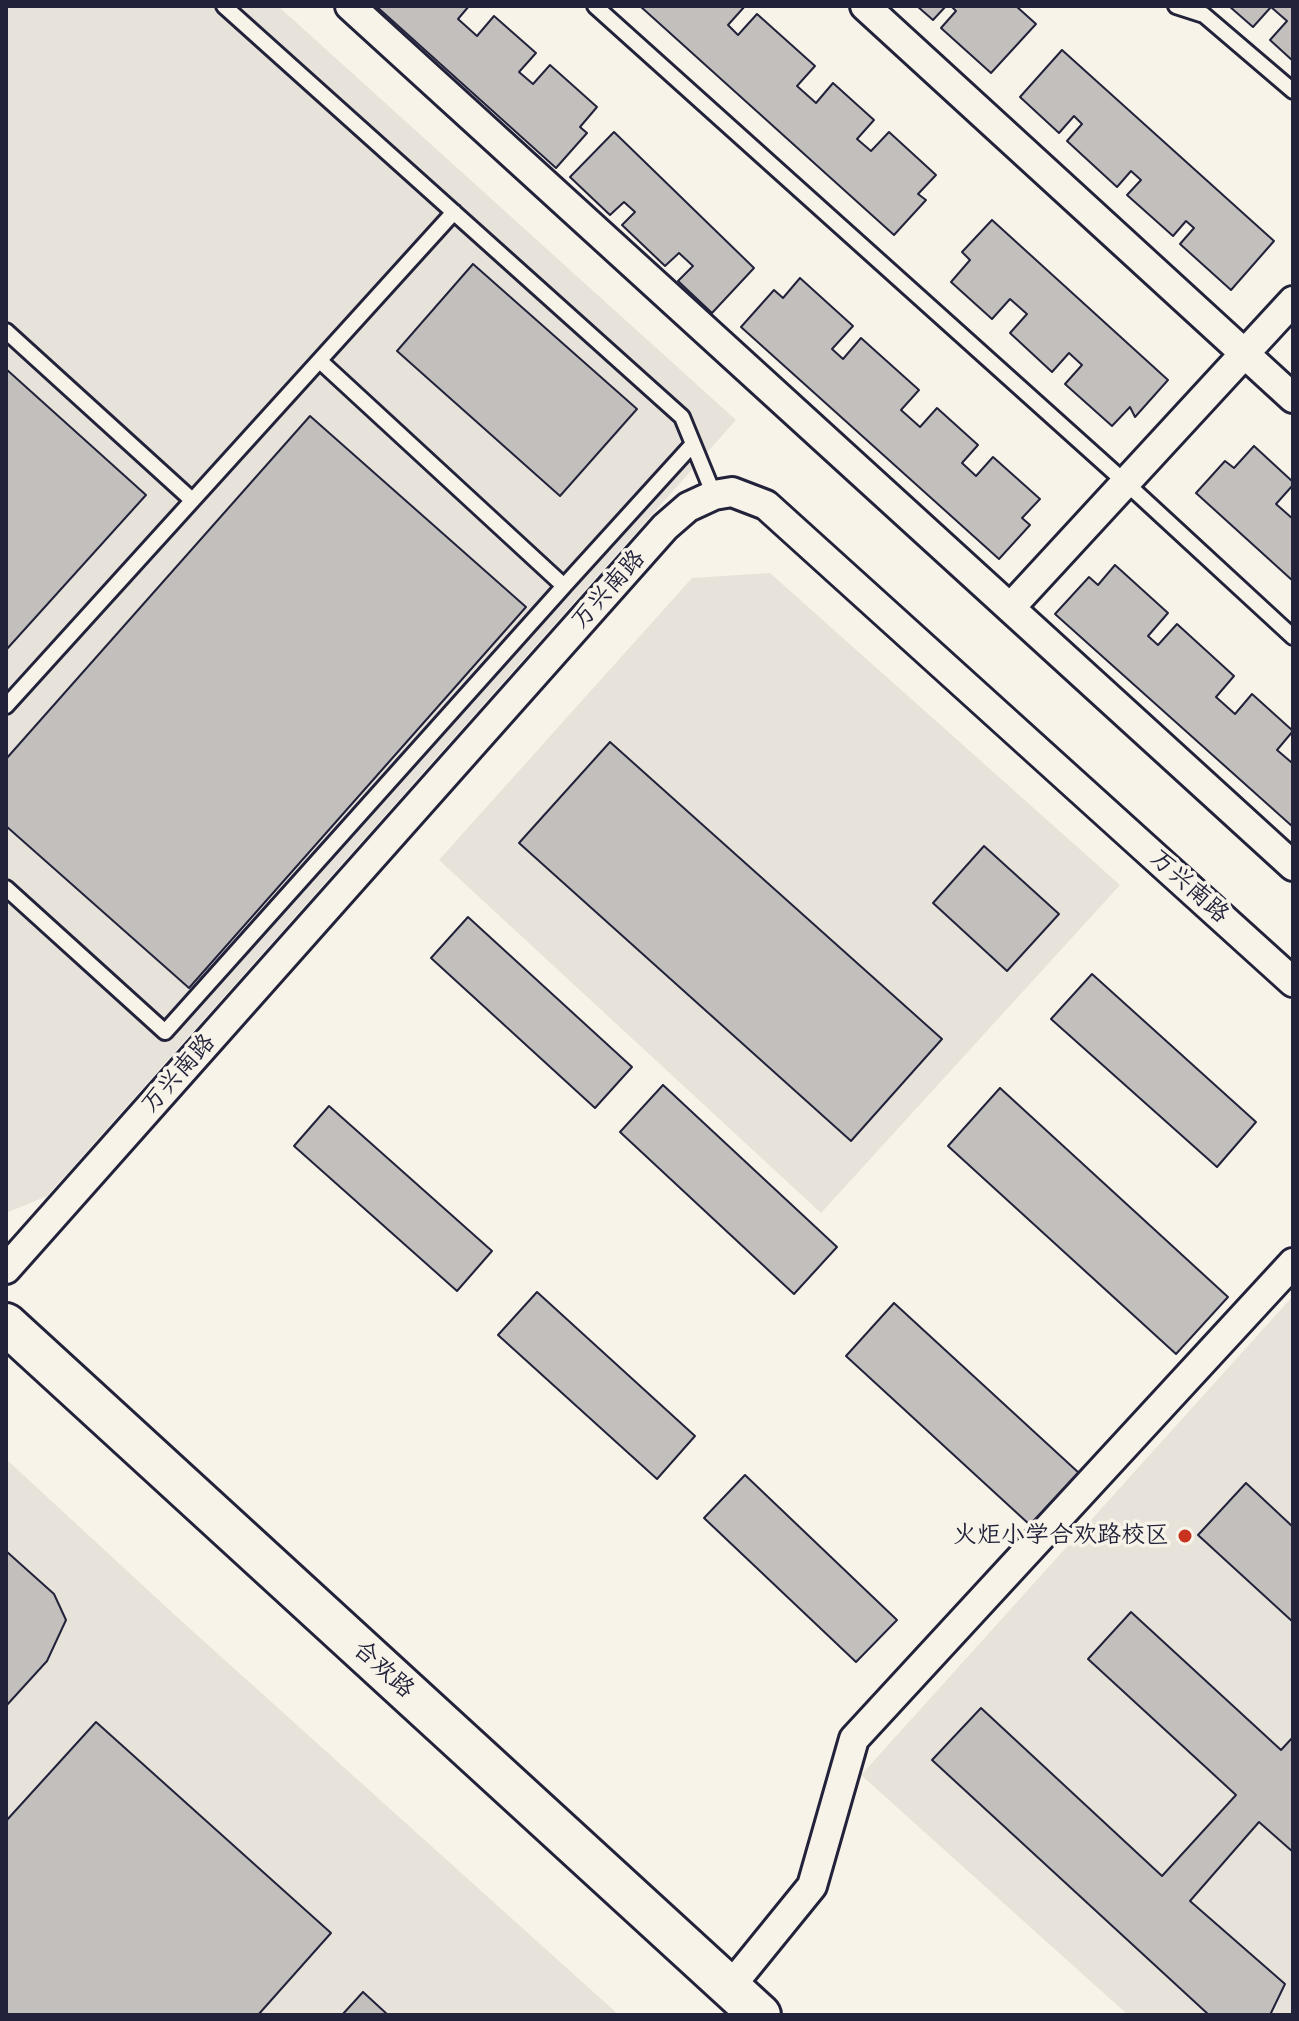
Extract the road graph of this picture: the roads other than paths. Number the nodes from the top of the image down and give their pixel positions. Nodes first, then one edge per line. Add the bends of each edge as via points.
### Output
1 (224, 6) edge
2 (350, 6) edge
3 (595, 6) edge
4 (865, 6) edge
5 (1176, 6) edge
6 (1293, 91) edge
7 (454, 212) junction
8 (1293, 301) edge
9 (6, 331) edge
10 (1244, 354) junction
11 (320, 361) junction
12 (1293, 398) edge
13 (693, 444) junction
14 (1126, 483) junction
15 (714, 495) junction
16 (192, 500) junction
17 (564, 586) junction
18 (1010, 608) junction
19 (1293, 637) edge
20 (6, 706) edge
21 (1293, 866) edge
22 (6, 888) edge
23 (1293, 982) edge
24 (1293, 1263) edge
25 (6, 1269) edge
26 (6, 1324) edge
27 (730, 1987) junction
28 (760, 2015) edge

1 - 7 lane
2 - 18 street
3 - 14 lane
4 - 10 street
5 - 6 lane via 1204,15
7 - 11 lane
7 - 13 lane via 682,417
8 - 10 street
9 - 16 lane
10 - 12 street
10 - 14 street
11 - 16 lane
11 - 17 lane
13 - 15 lane
13 - 17 lane
14 - 18 street
14 - 19 lane
15 - 23 street, 万兴南路 via 732,492 766,505
15 - 25 street, 万兴南路 via 688,507 665,527
16 - 20 lane
17 - 22 lane via 165,1032
18 - 21 street
24 - 27 street via 854,1739 812,1886
26 - 27 street, 合欢路
27 - 28 street, 合欢路

